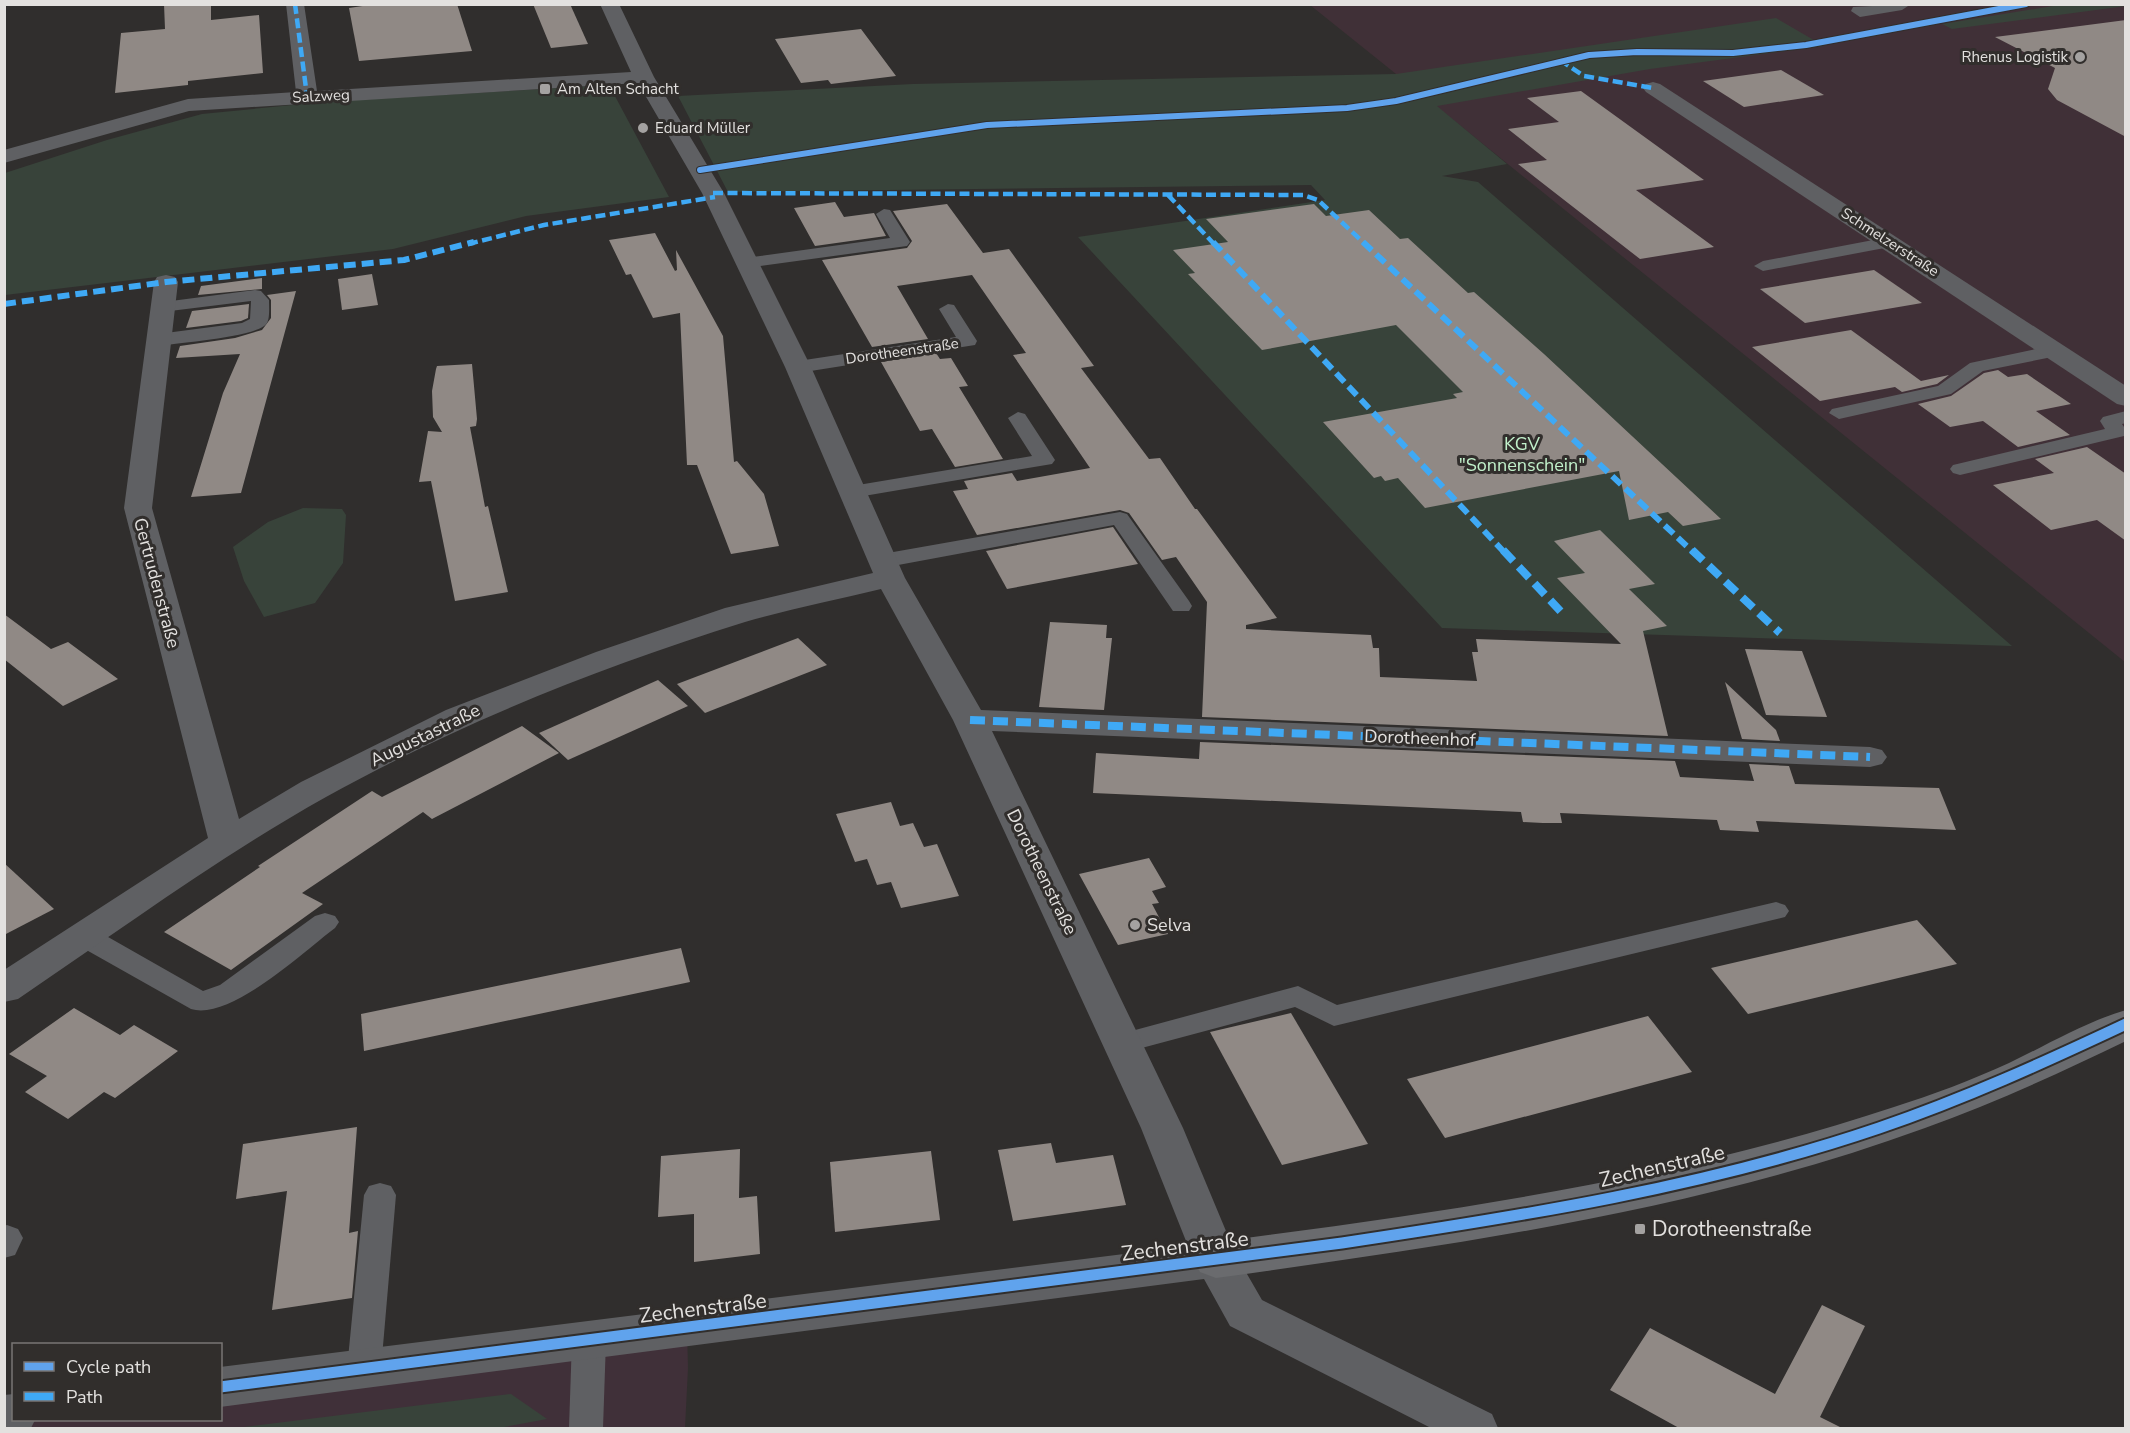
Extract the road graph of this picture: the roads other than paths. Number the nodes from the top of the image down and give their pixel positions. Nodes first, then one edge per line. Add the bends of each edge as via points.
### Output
1 (295, 4) edge
2 (609, 4) edge
3 (1902, 4) edge
4 (1860, 11) dead end
5 (644, 77) junction
6 (1653, 88) dead end
7 (307, 96) junction
8 (4, 157) edge
9 (884, 214) dead end
10 (1889, 242) junction
11 (745, 263) junction
12 (1763, 266) dead end
13 (164, 295) joint
14 (948, 309) dead end
15 (158, 340) junction
16 (2055, 351) junction
17 (798, 367) junction
18 (2126, 398) edge
19 (1839, 413) dead end
20 (2126, 417) edge
21 (1018, 418) dead end
22 (1960, 469) dead end
23 (852, 492) junction
24 (886, 569) junction
25 (1181, 606) dead end
26 (970, 720) junction
27 (1870, 757) dead end
28 (227, 842) junction
29 (1776, 911) dead end
30 (325, 922) dead end
31 (84, 936) junction
32 (4, 989) edge
33 (2126, 1024) edge
34 (1124, 1043) junction
35 (380, 1195) dead end
36 (1215, 1260) junction
37 (589, 1341) junction
38 (364, 1369) junction
39 (222, 1387) edge
40 (586, 1428) edge
41 (1475, 1428) edge

1 - 7 street
2 - 5 street, Dorotheenstraße
3 - 4 street
5 - 7 street, Salzweg
5 - 11 street, Dorotheenstraße via 713,193
6 - 10 street, Schmelzerstraße
7 - 8 street, Salzweg via 188,105
9 - 11 lane via 901,242
10 - 12 lane
10 - 16 street, Schmelzerstraße
11 - 17 street, Dorotheenstraße
13 - 15 street, Gertrudenstraße
13 - 15 lane via 255,295 261,311 259,322 246,328
14 - 17 lane, Dorotheenstraße via 968,341
15 - 28 street, Gertrudenstraße via 138,508
16 - 18 street, Schmelzerstraße
16 - 19 lane via 1977,366 1944,390
17 - 23 street, Dorotheenstraße
20 - 22 lane via 2110,421 2117,432
21 - 23 lane via 1045,460
23 - 24 street, Dorotheenstraße
24 - 25 lane via 1120,518
24 - 26 street, Dorotheenstraße
24 - 28 street, Augustastraße via 607,659 458,717 313,790
26 - 27 street, Dorotheenhof
26 - 34 street, Dorotheenstraße
28 - 31 street, Augustastraße
29 - 34 lane via 1334,1016 1298,996
30 - 31 lane via 230,992 201,1002
31 - 32 street, Augustastraße
33 - 36 street, Zechenstraße via 1987,1089 1836,1141 1728,1170 1507,1217
34 - 36 street, Dorotheenstraße
35 - 38 lane
36 - 37 street, Zechenstraße
36 - 41 street, Zechenstraße via 1245,1313
37 - 38 street, Zechenstraße
37 - 40 lane
38 - 39 street, Zechenstraße

